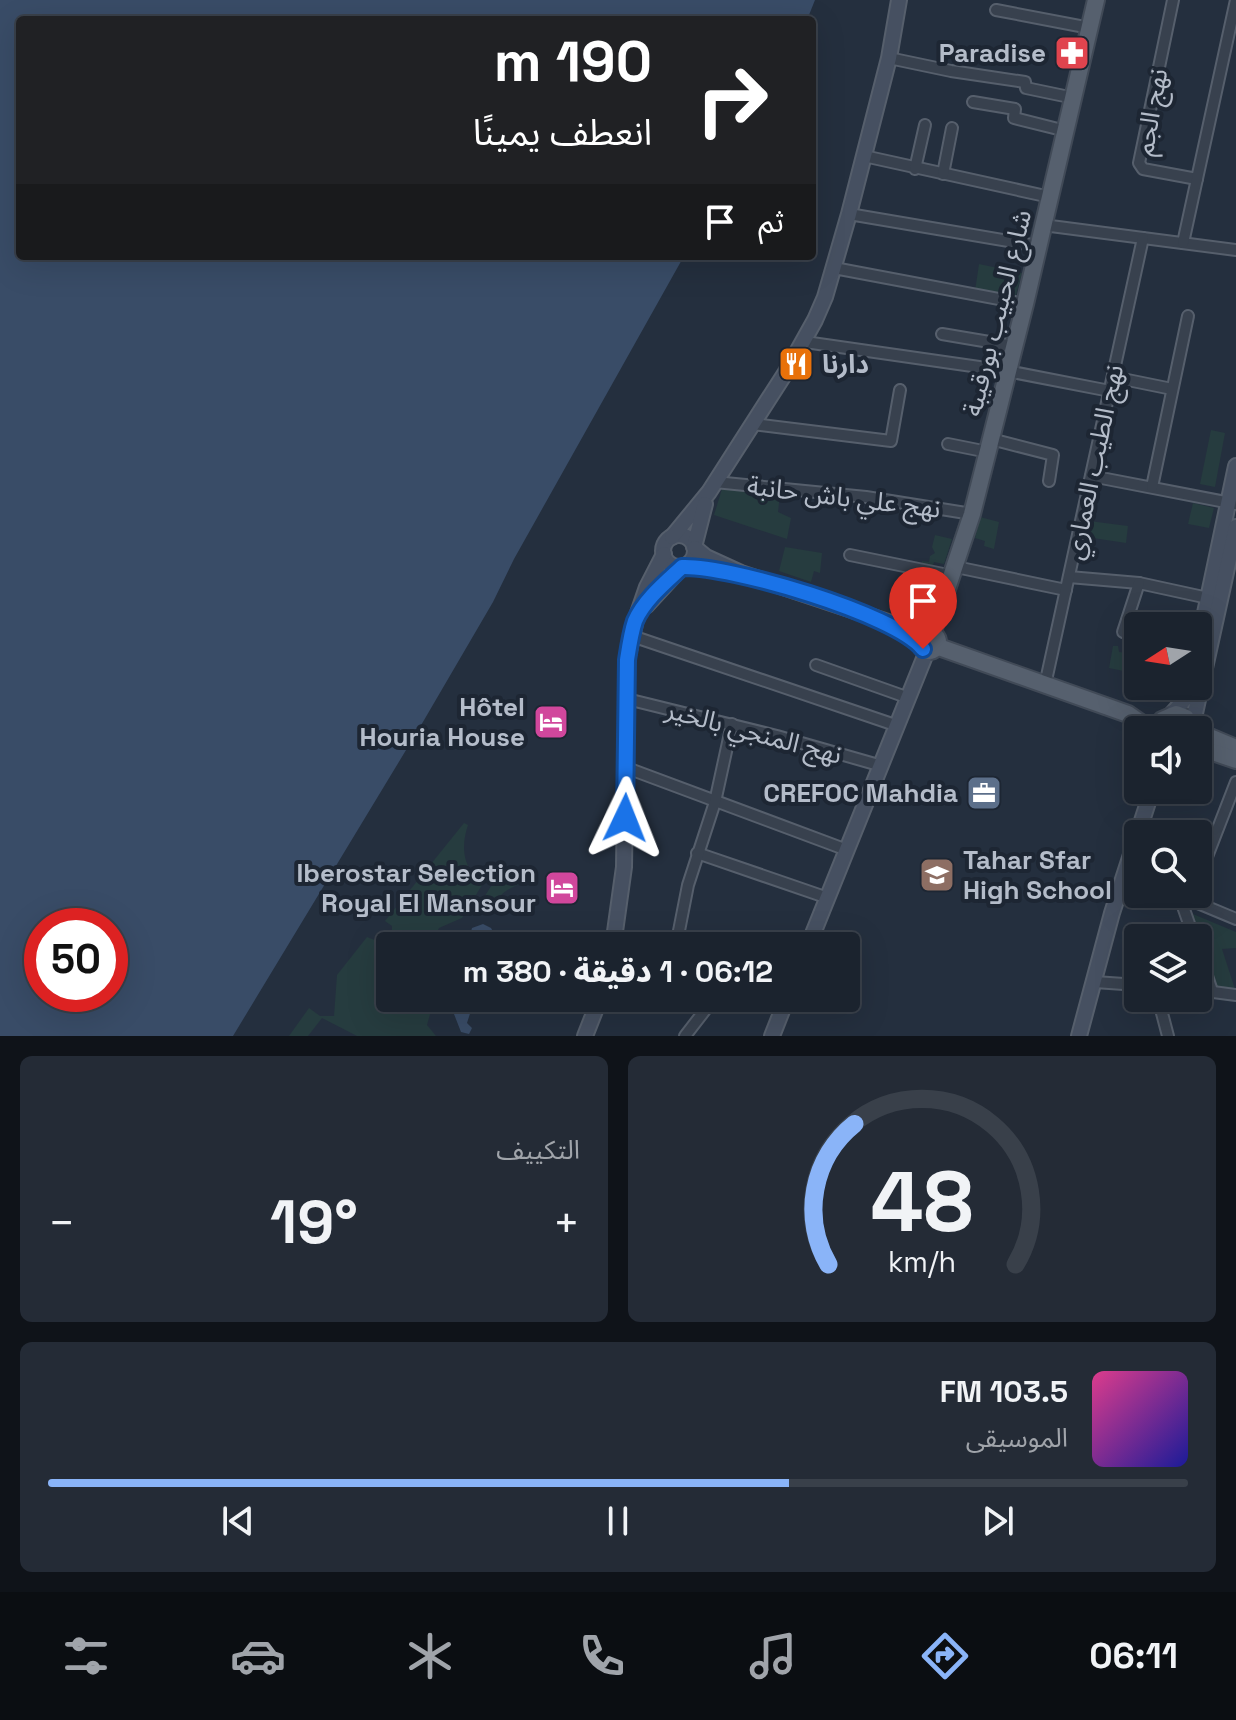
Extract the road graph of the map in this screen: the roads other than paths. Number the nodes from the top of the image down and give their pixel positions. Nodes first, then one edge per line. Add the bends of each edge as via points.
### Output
1 (899, 0) edge
2 (1096, 0) edge
3 (1173, 0) edge
4 (1236, 0) edge
5 (996, 10) dead end
6 (1090, 28) junction
7 (889, 58) junction
8 (1074, 98) junction
9 (973, 102) dead end
10 (925, 125) dead end
11 (952, 128) dead end
12 (1066, 131) junction
13 (864, 156) junction
14 (915, 169) junction
15 (943, 174) junction
16 (1197, 179) junction
17 (1050, 197) junction
18 (849, 214) junction
19 (1043, 225) junction
20 (1143, 238) junction
21 (1183, 243) junction
22 (1038, 246) junction
23 (1236, 250) edge
24 (834, 268) junction
25 (1025, 304) junction
26 (1188, 316) dead end
27 (942, 334) dead end
28 (805, 342) junction
29 (1013, 346) junction
30 (1007, 371) junction
31 (1113, 377) junction
32 (1172, 389) junction
33 (900, 390) dead end
34 (1110, 391) junction
35 (753, 424) junction
36 (948, 444) dead end
37 (989, 446) junction
38 (1236, 466) edge
39 (1091, 476) junction
40 (1049, 481) dead end
41 (712, 487) junction
42 (1152, 487) junction
43 (1232, 503) edge
44 (972, 514) junction
45 (1236, 527) edge
46 (672, 537) junction
47 (694, 547) junction
48 (664, 554) junction
49 (850, 555) dead end
50 (683, 566) junction
51 (954, 572) junction
52 (741, 573) junction
53 (1069, 577) junction
54 (1139, 583) junction
55 (1066, 590) junction
56 (1208, 598) junction
57 (1205, 612) edge
58 (636, 619) junction
59 (1123, 632) dead end
60 (632, 636) junction
61 (928, 642) junction
62 (816, 665) dead end
63 (1045, 685) junction
64 (909, 698) junction
65 (627, 699) junction
66 (1184, 700) edge
67 (1128, 714) junction
68 (1131, 716) edge
69 (1140, 716) edge
70 (1169, 716) edge
71 (1197, 716) edge
72 (732, 724) junction
73 (898, 726) junction
74 (1212, 738) edge
75 (1236, 748) edge
76 (1212, 752) edge
77 (1236, 760) edge
78 (882, 766) junction
79 (627, 768) junction
80 (1236, 782) edge
81 (715, 802) junction
82 (1212, 844) edge
83 (847, 850) junction
84 (697, 853) junction
85 (828, 898) junction
86 (1124, 900) edge
87 (1212, 908) edge
88 (1236, 919) edge
89 (615, 932) edge
90 (679, 932) edge
91 (814, 932) edge
92 (1095, 982) junction
93 (1124, 984) edge
94 (1212, 991) edge
95 (1236, 995) edge
96 (594, 1012) edge
97 (703, 1012) edge
98 (781, 1012) edge
99 (1162, 1012) edge
100 (585, 1036) edge
101 (685, 1036) edge
102 (772, 1036) edge
103 (1079, 1036) edge
104 (1168, 1036) edge

1 - 7 street
2 - 6 main road, شارع الحبيب بورقيبة
3 - 16 street, نهج الجم via 1139,163 1143,169
4 - 16 street
5 - 6 street
6 - 8 main road, شارع الحبيب بورقيبة
7 - 8 street via 1025,82 1026,88
7 - 13 street
8 - 12 main road, شارع الحبيب بورقيبة
9 - 12 street via 1015,109 1014,118
10 - 14 street
11 - 15 street
12 - 17 main road, شارع الحبيب بورقيبة
13 - 14 street
13 - 18 street
14 - 15 street
15 - 17 street
16 - 21 street
17 - 19 main road, شارع الحبيب بورقيبة
18 - 22 street
18 - 24 street
19 - 20 street
19 - 22 main road, شارع الحبيب بورقيبة
20 - 21 street
20 - 31 street, نهج الطيب العماري
21 - 23 street
22 - 25 main road, شارع الحبيب بورقيبة
24 - 25 street
24 - 28 street
25 - 29 main road, شارع الحبيب بورقيبة
26 - 32 street
27 - 29 street
28 - 30 street
28 - 35 street
29 - 30 main road, شارع الحبيب بورقيبة
30 - 34 street
30 - 37 main road, شارع الحبيب بورقيبة
31 - 32 street
31 - 34 street, نهج الطيب العماري
32 - 42 street
33 - 35 street via 891,441
34 - 39 street, نهج الطيب العماري
35 - 41 street
36 - 37 street
37 - 40 street via 1053,455
37 - 44 main road, شارع الحبيب بورقيبة
38 - 43 street
39 - 42 street
39 - 53 street, نهج الطيب العماري
41 - 44 street, نهج علي باش حانبة via 866,497
41 - 46 street
41 - 47 street
42 - 43 street
43 - 56 street
44 - 51 main road, شارع الحبيب بورقيبة
45 - 71 street
46 - 47 street via 686,537
46 - 48 street
47 - 50 street via 691,561
47 - 52 street
48 - 50 street via 670,564
48 - 58 street
49 - 51 street
50 - 52 street
50 - 58 street
51 - 55 street
51 - 61 main road, شارع الحبيب بورقيبة
52 - 61 street via 880,619
53 - 54 street
53 - 55 street, نهج الطيب العماري
54 - 56 street
54 - 59 street
55 - 63 street, نهج الطيب العماري
56 - 57 street
58 - 60 street
60 - 65 street
60 - 73 street
61 - 63 main road
61 - 64 street, شارع الحبيب بورقيبة
62 - 64 street
63 - 67 main road
64 - 73 street, شارع الحبيب بورقيبة
65 - 72 street, نهج المنجي بالخير
65 - 79 street
66 - 70 street
67 - 68 main road
67 - 69 main road
72 - 78 street, نهج المنجي بالخير
72 - 81 street
73 - 78 street, شارع الحبيب بورقيبة
74 - 75 main road
76 - 77 main road
78 - 83 street, شارع الحبيب بورقيبة
79 - 81 street
79 - 89 street via 624,867
80 - 82 street
81 - 83 street
81 - 84 street
83 - 85 street, شارع الحبيب بورقيبة
84 - 85 street
84 - 90 street
85 - 91 street, شارع الحبيب بورقيبة
86 - 92 street
87 - 88 street
92 - 93 street
92 - 103 street
94 - 95 street
96 - 100 street
97 - 101 street
98 - 102 street
99 - 104 street

